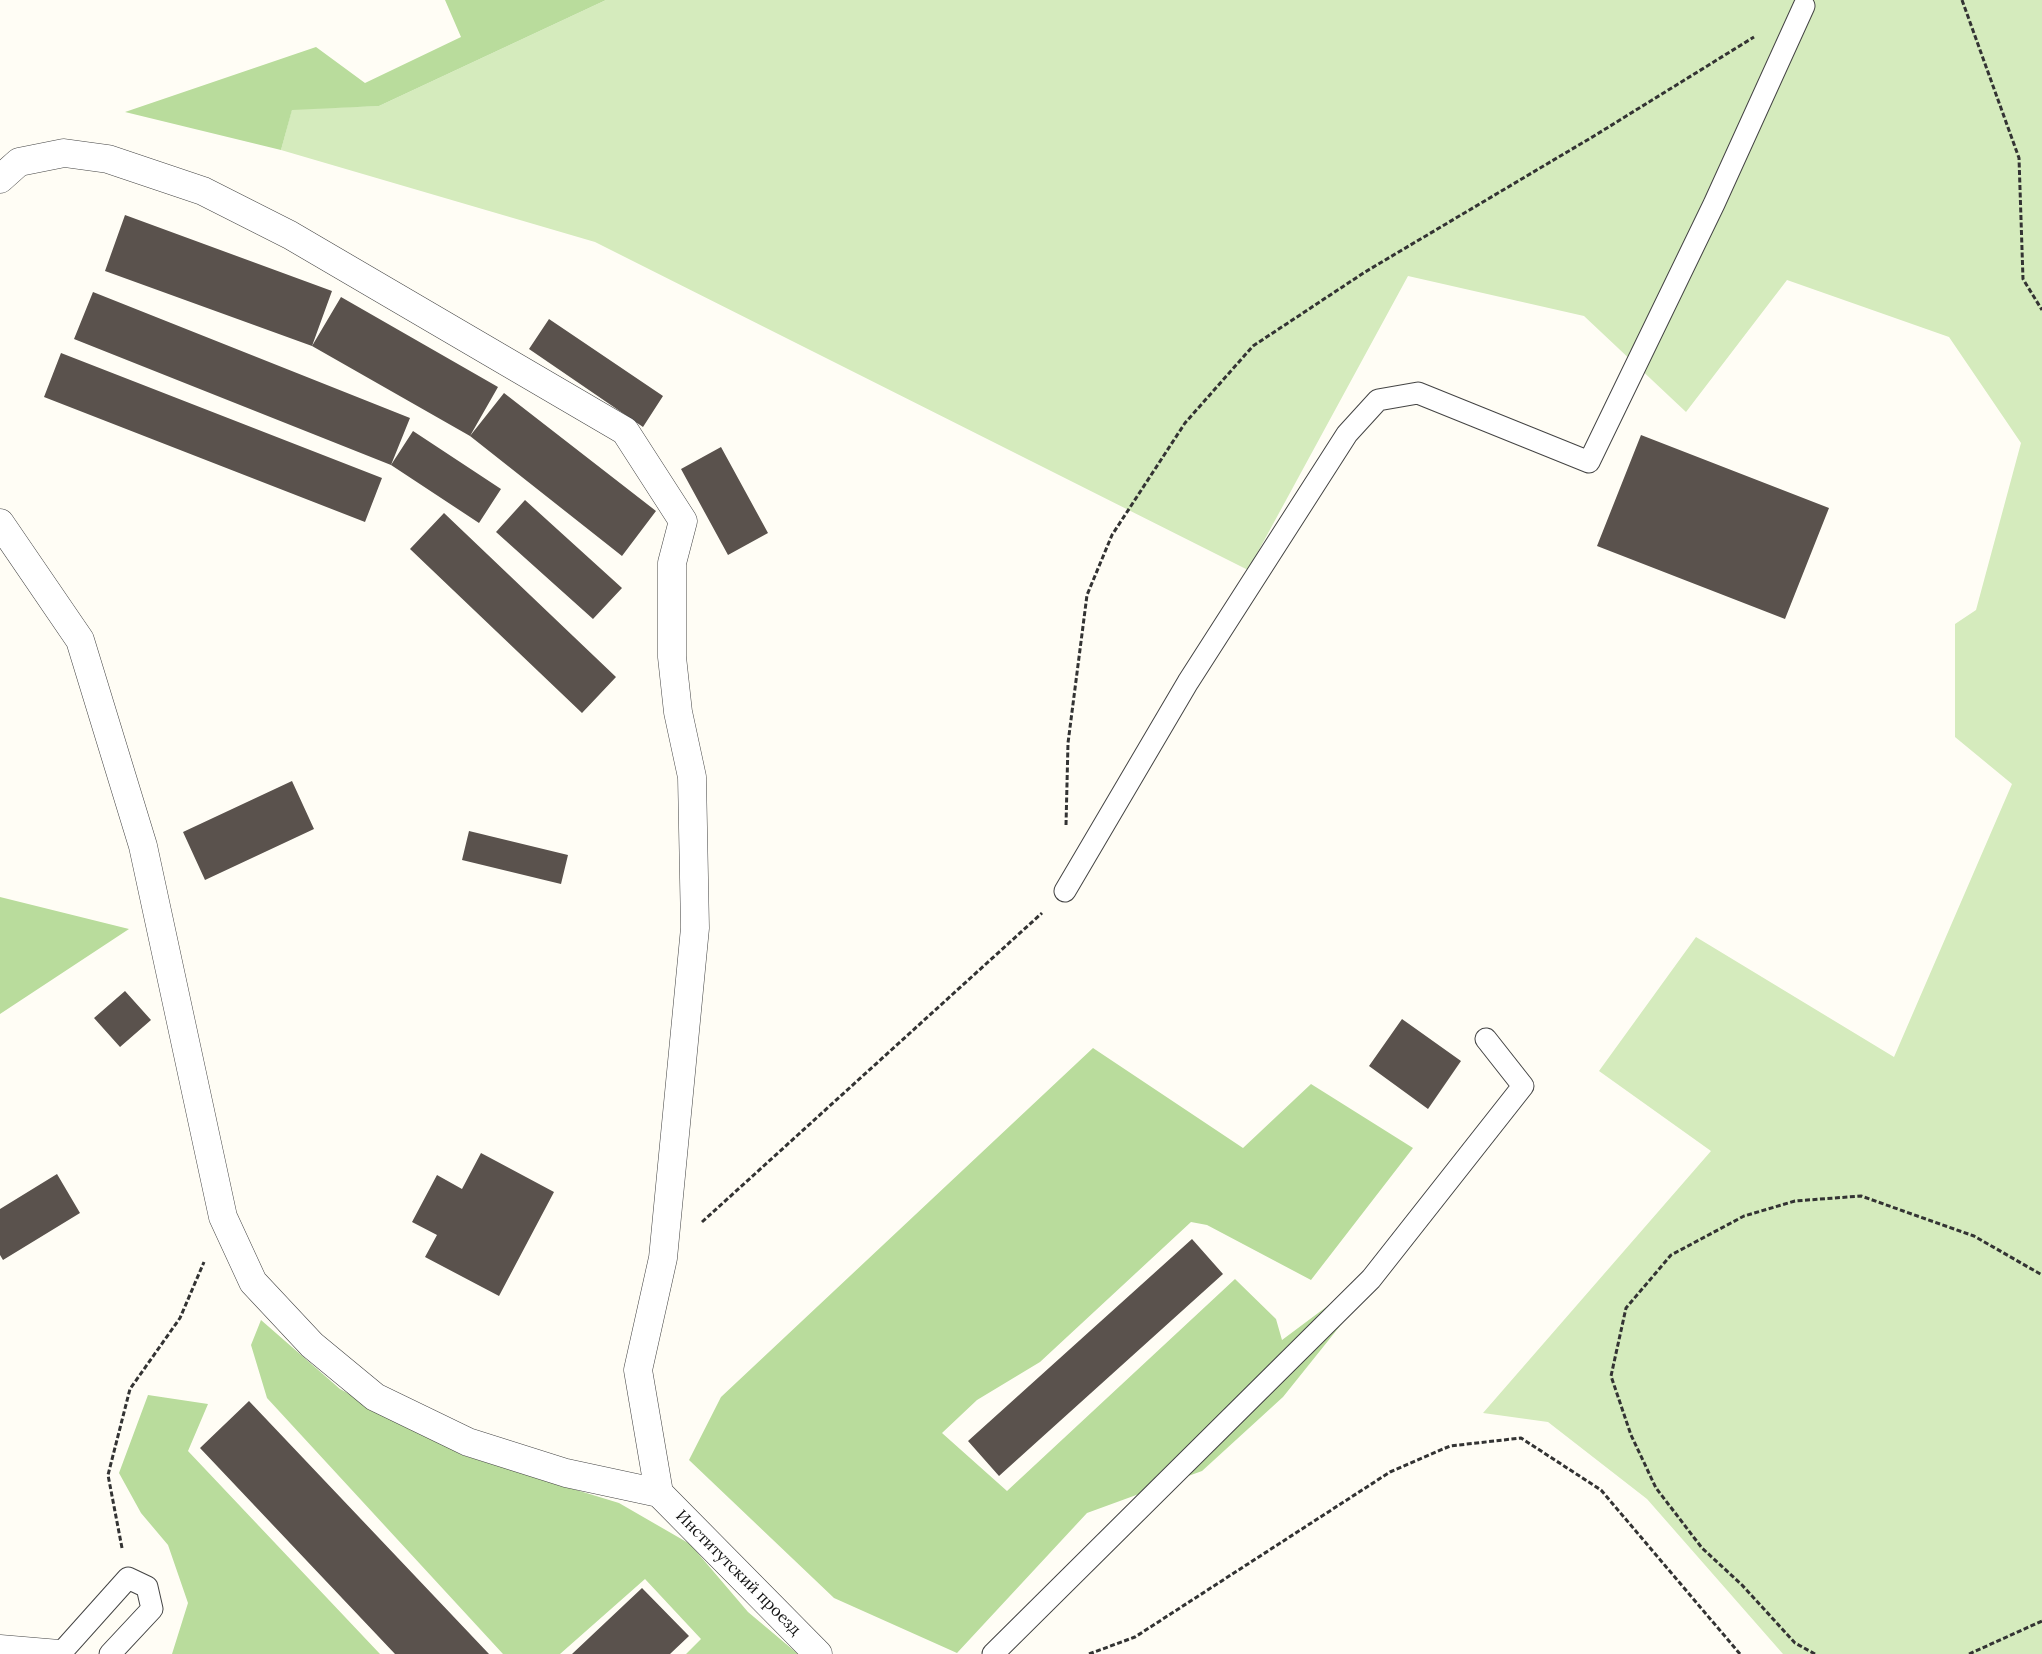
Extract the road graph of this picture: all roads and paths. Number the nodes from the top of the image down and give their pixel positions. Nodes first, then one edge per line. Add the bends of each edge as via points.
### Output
1 (1962, 0) edge
2 (1804, 6) joint
3 (0, 179) edge
4 (2042, 310) edge
5 (0, 523) edge
6 (1066, 832) dead end
7 (1065, 891) joint
8 (1486, 1039) dead end
9 (223, 1218) junction
10 (663, 1258) junction
11 (2042, 1275) edge
12 (659, 1493) junction
13 (128, 1578) junction
14 (2042, 1621) edge
15 (0, 1649) edge
16 (59, 1654) edge
17 (110, 1654) edge
18 (818, 1654) edge
19 (993, 1654) edge
20 (1089, 1654) edge
21 (1740, 1654) edge
22 (1815, 1654) edge
23 (1969, 1654) edge

1 - 4 path via 2019,158 2023,279
2 - 6 path via 1365,272 1253,346 1184,423 1112,535 1088,595 1068,743
2 - 7 lane via 1714,204 1589,462 1418,393 1378,400 1347,434 1188,682
3 - 10 street via 19,162 64,153 108,159 212,195 290,236 625,431 682,521 672,563 672,657 678,712 692,777 695,928
5 - 9 street via 80,640 144,846
7 - 10 path
8 - 19 lane via 1523,1086 1371,1279
9 - 12 street via 252,1282 312,1345 375,1397 468,1442 566,1473
9 - 13 path via 180,1318 130,1389 108,1475
10 - 12 street via 638,1370
11 - 22 path via 1974,1236 1861,1196 1795,1201 1744,1216 1672,1255 1626,1308 1611,1376 1631,1435 1656,1488 1702,1548 1742,1585 1795,1643
12 - 18 street, Институтский проезд
13 - 16 lane
13 - 17 lane via 147,1587 152,1609
14 - 23 path
15 - 16 street
20 - 21 path via 1135,1637 1390,1472 1450,1446 1521,1438 1601,1490

